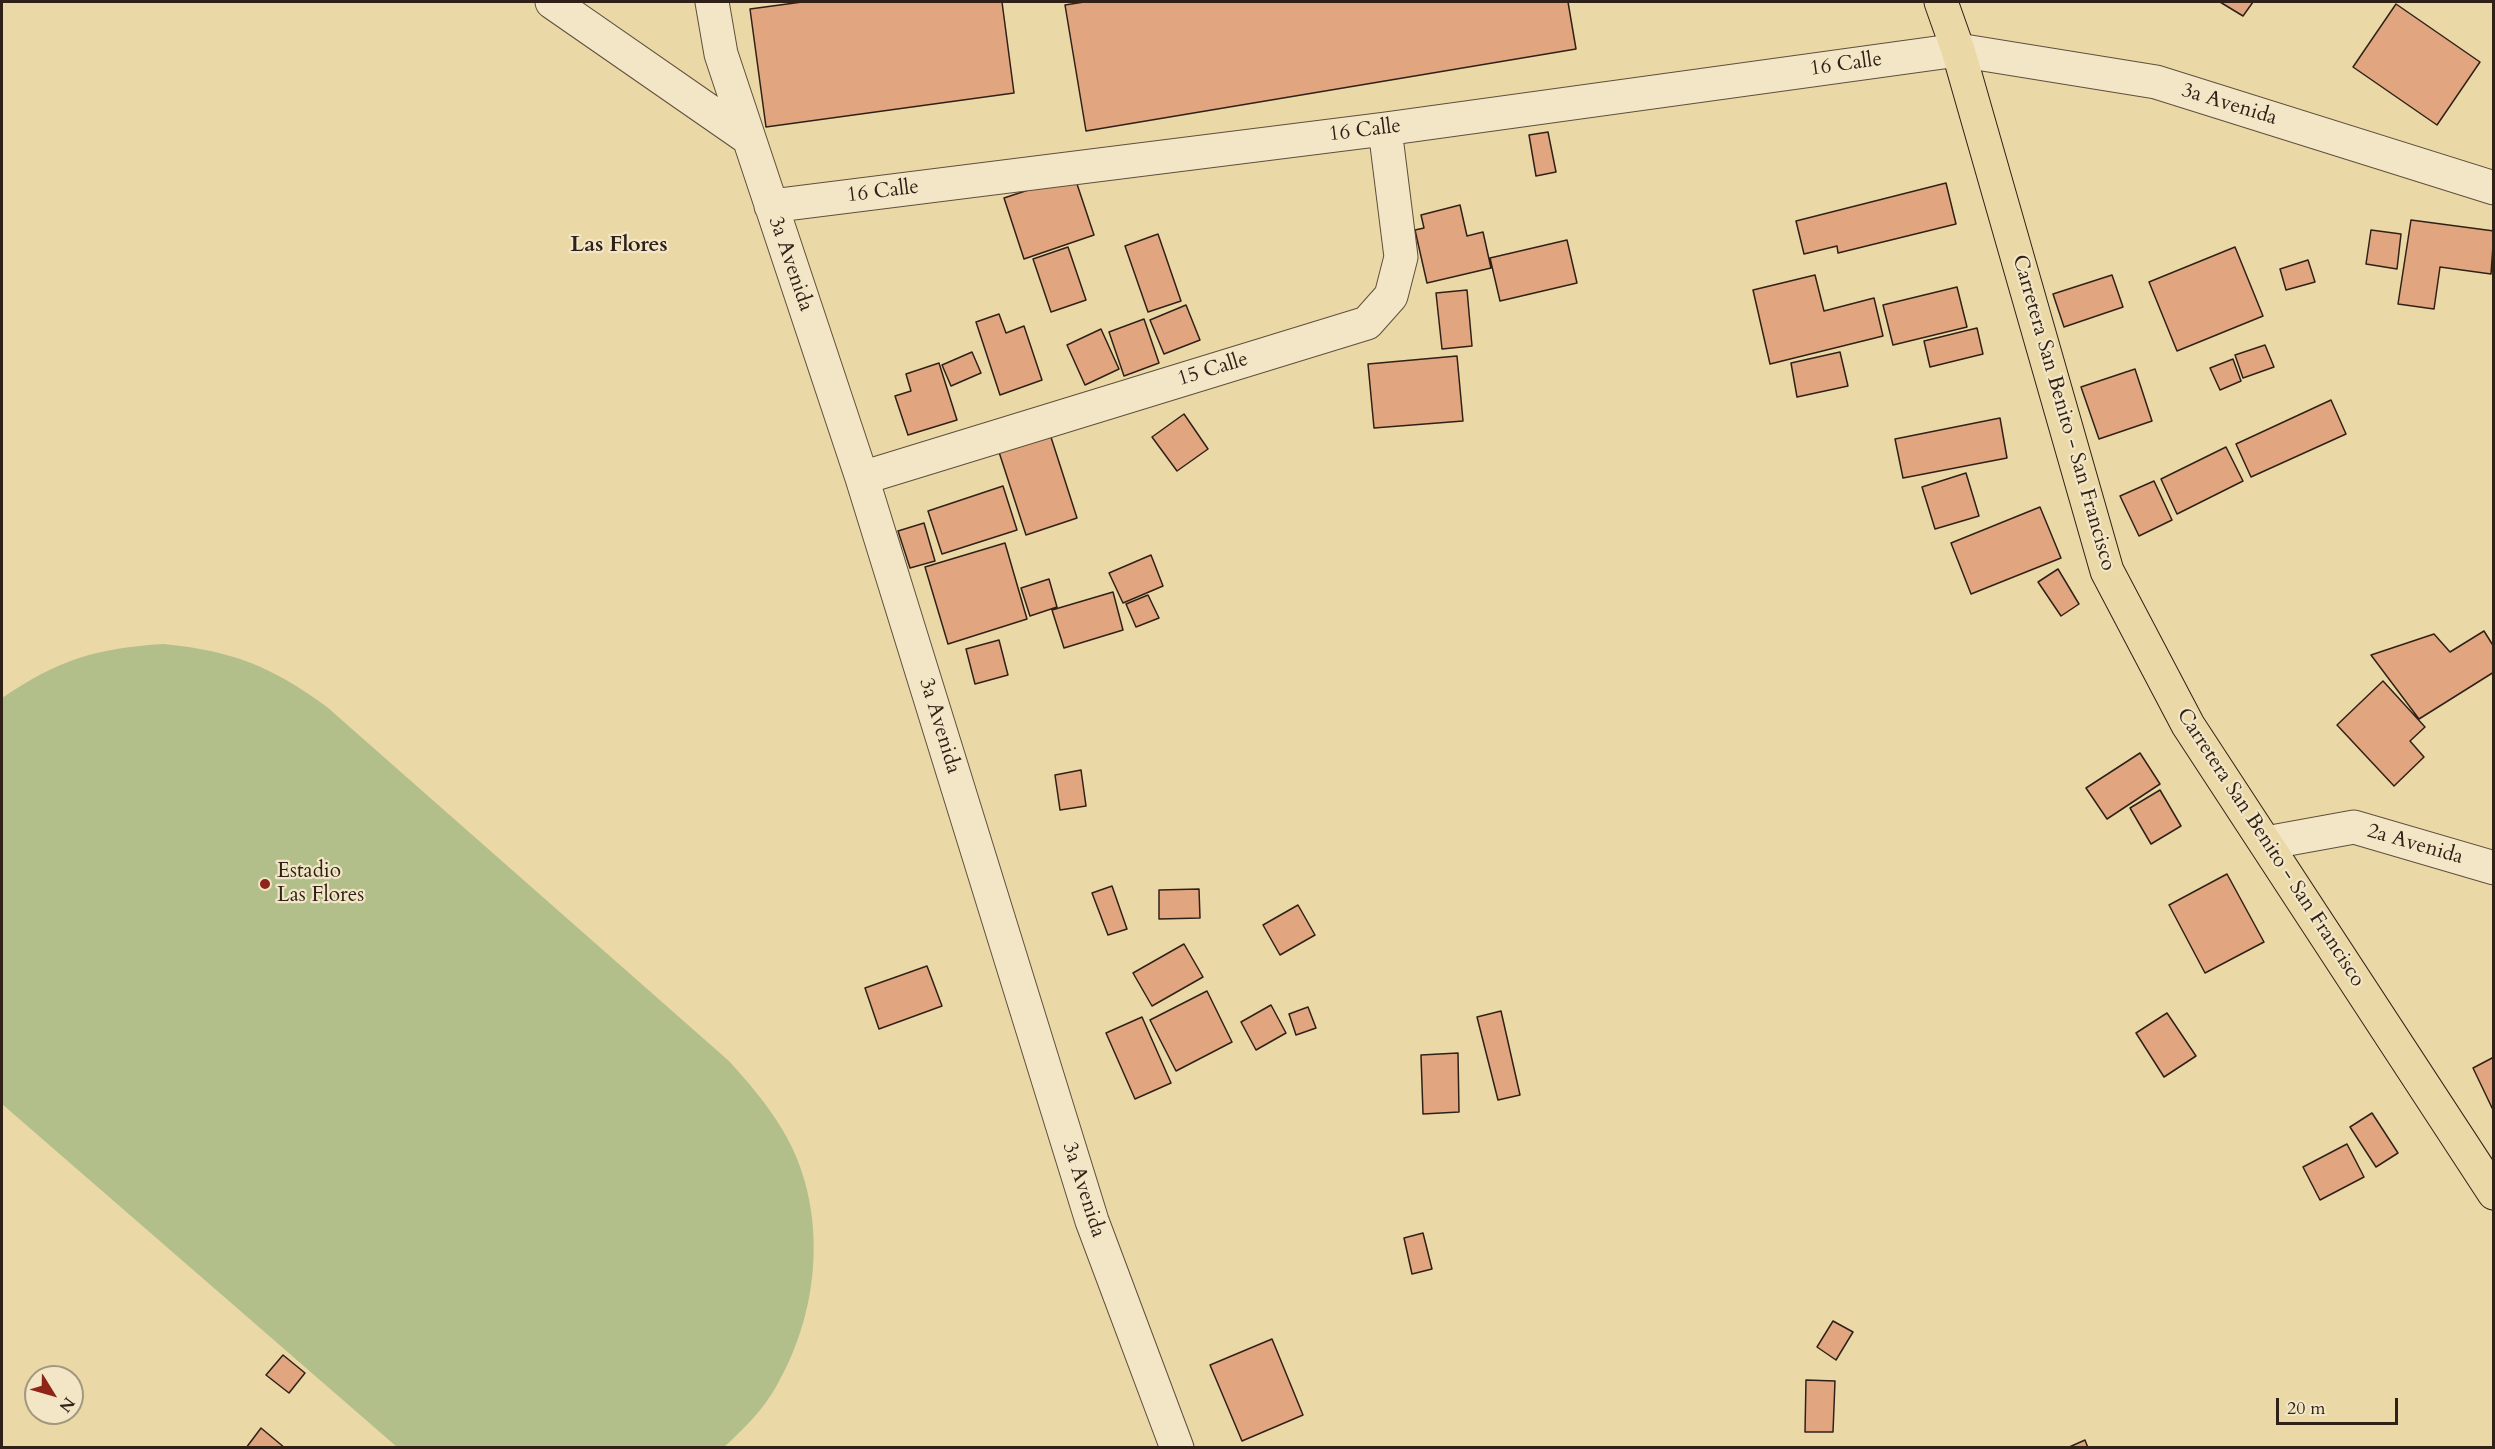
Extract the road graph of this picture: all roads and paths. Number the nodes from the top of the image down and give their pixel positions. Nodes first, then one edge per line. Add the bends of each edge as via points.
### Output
1 (552, 2) edge
2 (712, 2) edge
3 (1941, 2) edge
4 (1958, 50) junction
5 (1385, 129) junction
6 (748, 138) junction
7 (2493, 188) edge
8 (771, 206) junction
9 (862, 478) junction
10 (2266, 843) junction
11 (2493, 868) edge
12 (2493, 1193) edge
13 (1177, 1448) edge

1 - 6 street
2 - 6 street, 3a Avenida via 721,54
3 - 4 main road, Carretera San Benito - San Francisco
4 - 5 street, 16 Calle
4 - 7 street, 3a Avenida via 2156,82
4 - 10 main road, Carretera San Benito - San Francisco via 2107,571 2188,725
5 - 8 street, 16 Calle
5 - 9 street, 15 Calle via 1401,257 1391,296 1367,323
6 - 8 street, 3a Avenida
8 - 9 street, 3a Avenida
9 - 13 street, 3a Avenida via 1092,1221
10 - 11 street, 2a Avenida via 2354,827
10 - 12 main road, Carretera San Benito - San Francisco

